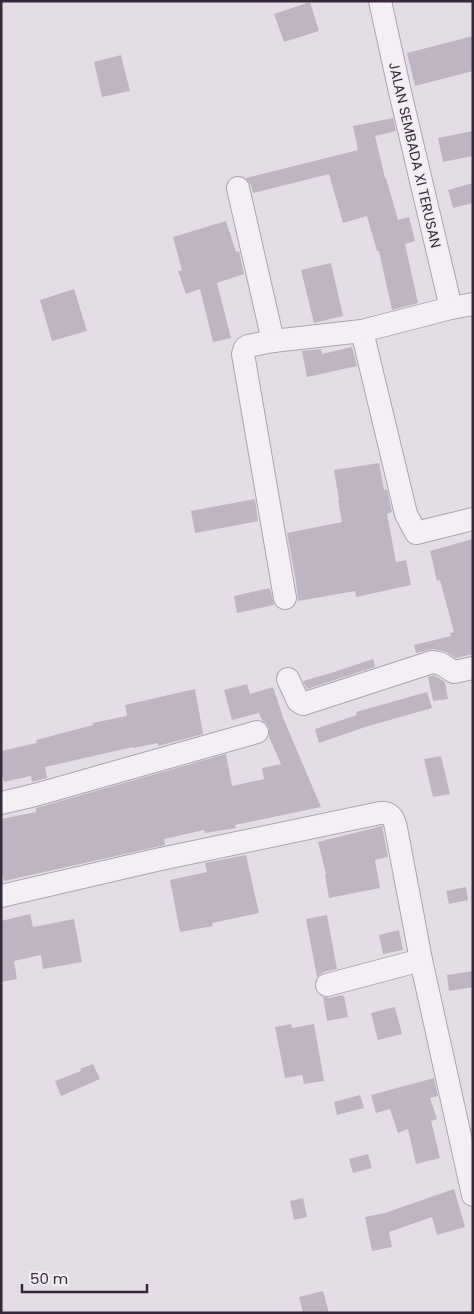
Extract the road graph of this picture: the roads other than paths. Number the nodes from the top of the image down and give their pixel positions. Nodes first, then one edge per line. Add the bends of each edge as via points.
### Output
1 (380, 1) edge
2 (238, 188) dead end
3 (462, 306) edge
4 (362, 331) junction
5 (273, 342) junction
6 (473, 519) edge
7 (285, 598) dead end
8 (473, 668) edge
9 (288, 679) dead end
10 (257, 732) dead end
11 (1, 803) edge
12 (1, 896) edge
13 (421, 960) junction
14 (327, 985) dead end
15 (473, 1195) edge

1 - 3 street, JALAN SEMBADA XI TERUSAN via 400,92
2 - 5 street
3 - 4 street
4 - 5 street
4 - 6 street via 406,514 416,533
5 - 7 street via 248,346 243,354
8 - 9 street via 454,672 440,662 432,662 303,704 298,701
10 - 11 street
12 - 13 street via 156,860 387,813 395,821
13 - 14 street
13 - 15 street

